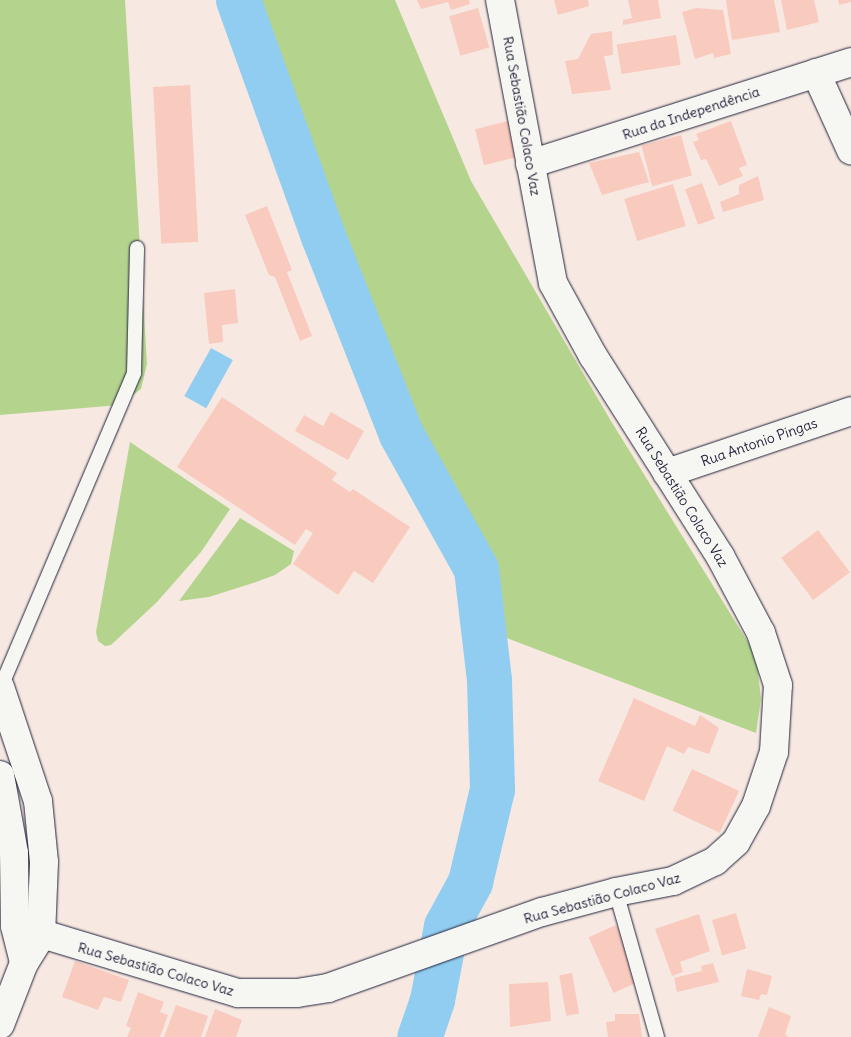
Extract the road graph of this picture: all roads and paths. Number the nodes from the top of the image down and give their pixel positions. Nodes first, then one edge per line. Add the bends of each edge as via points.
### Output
1 (500, 0) edge
2 (851, 62) edge
3 (816, 74) junction
4 (851, 150) edge
5 (530, 164) junction
6 (137, 248) dead end
7 (851, 411) edge
8 (667, 473) junction
9 (0, 688) edge
10 (0, 775) edge
11 (616, 892) junction
12 (15, 926) junction
13 (41, 936) junction
14 (24, 963) junction
15 (0, 1025) edge
16 (657, 1037) edge

1 - 5 street, Rua Sebastião Colaco Vaz
2 - 3 street, Rua da Independência
3 - 4 street
3 - 5 street, Rua da Independência
5 - 8 street, Rua Sebastião Colaco Vaz via 553,283 593,356
6 - 9 lane via 134,373
7 - 8 street, Rua Antonio Pingas
8 - 11 street, Rua Sebastião Colaco Vaz via 720,556 760,633 778,686 774,752 756,806 736,842 715,861 673,881
9 - 13 street via 38,801 44,862
10 - 12 street via 14,853
11 - 13 street, Rua Sebastião Colaco Vaz via 476,935 328,988 297,993 238,993
11 - 16 lane
12 - 13 street, Rua Sebastião Colaco Vaz
12 - 14 street
13 - 14 street
14 - 15 street

